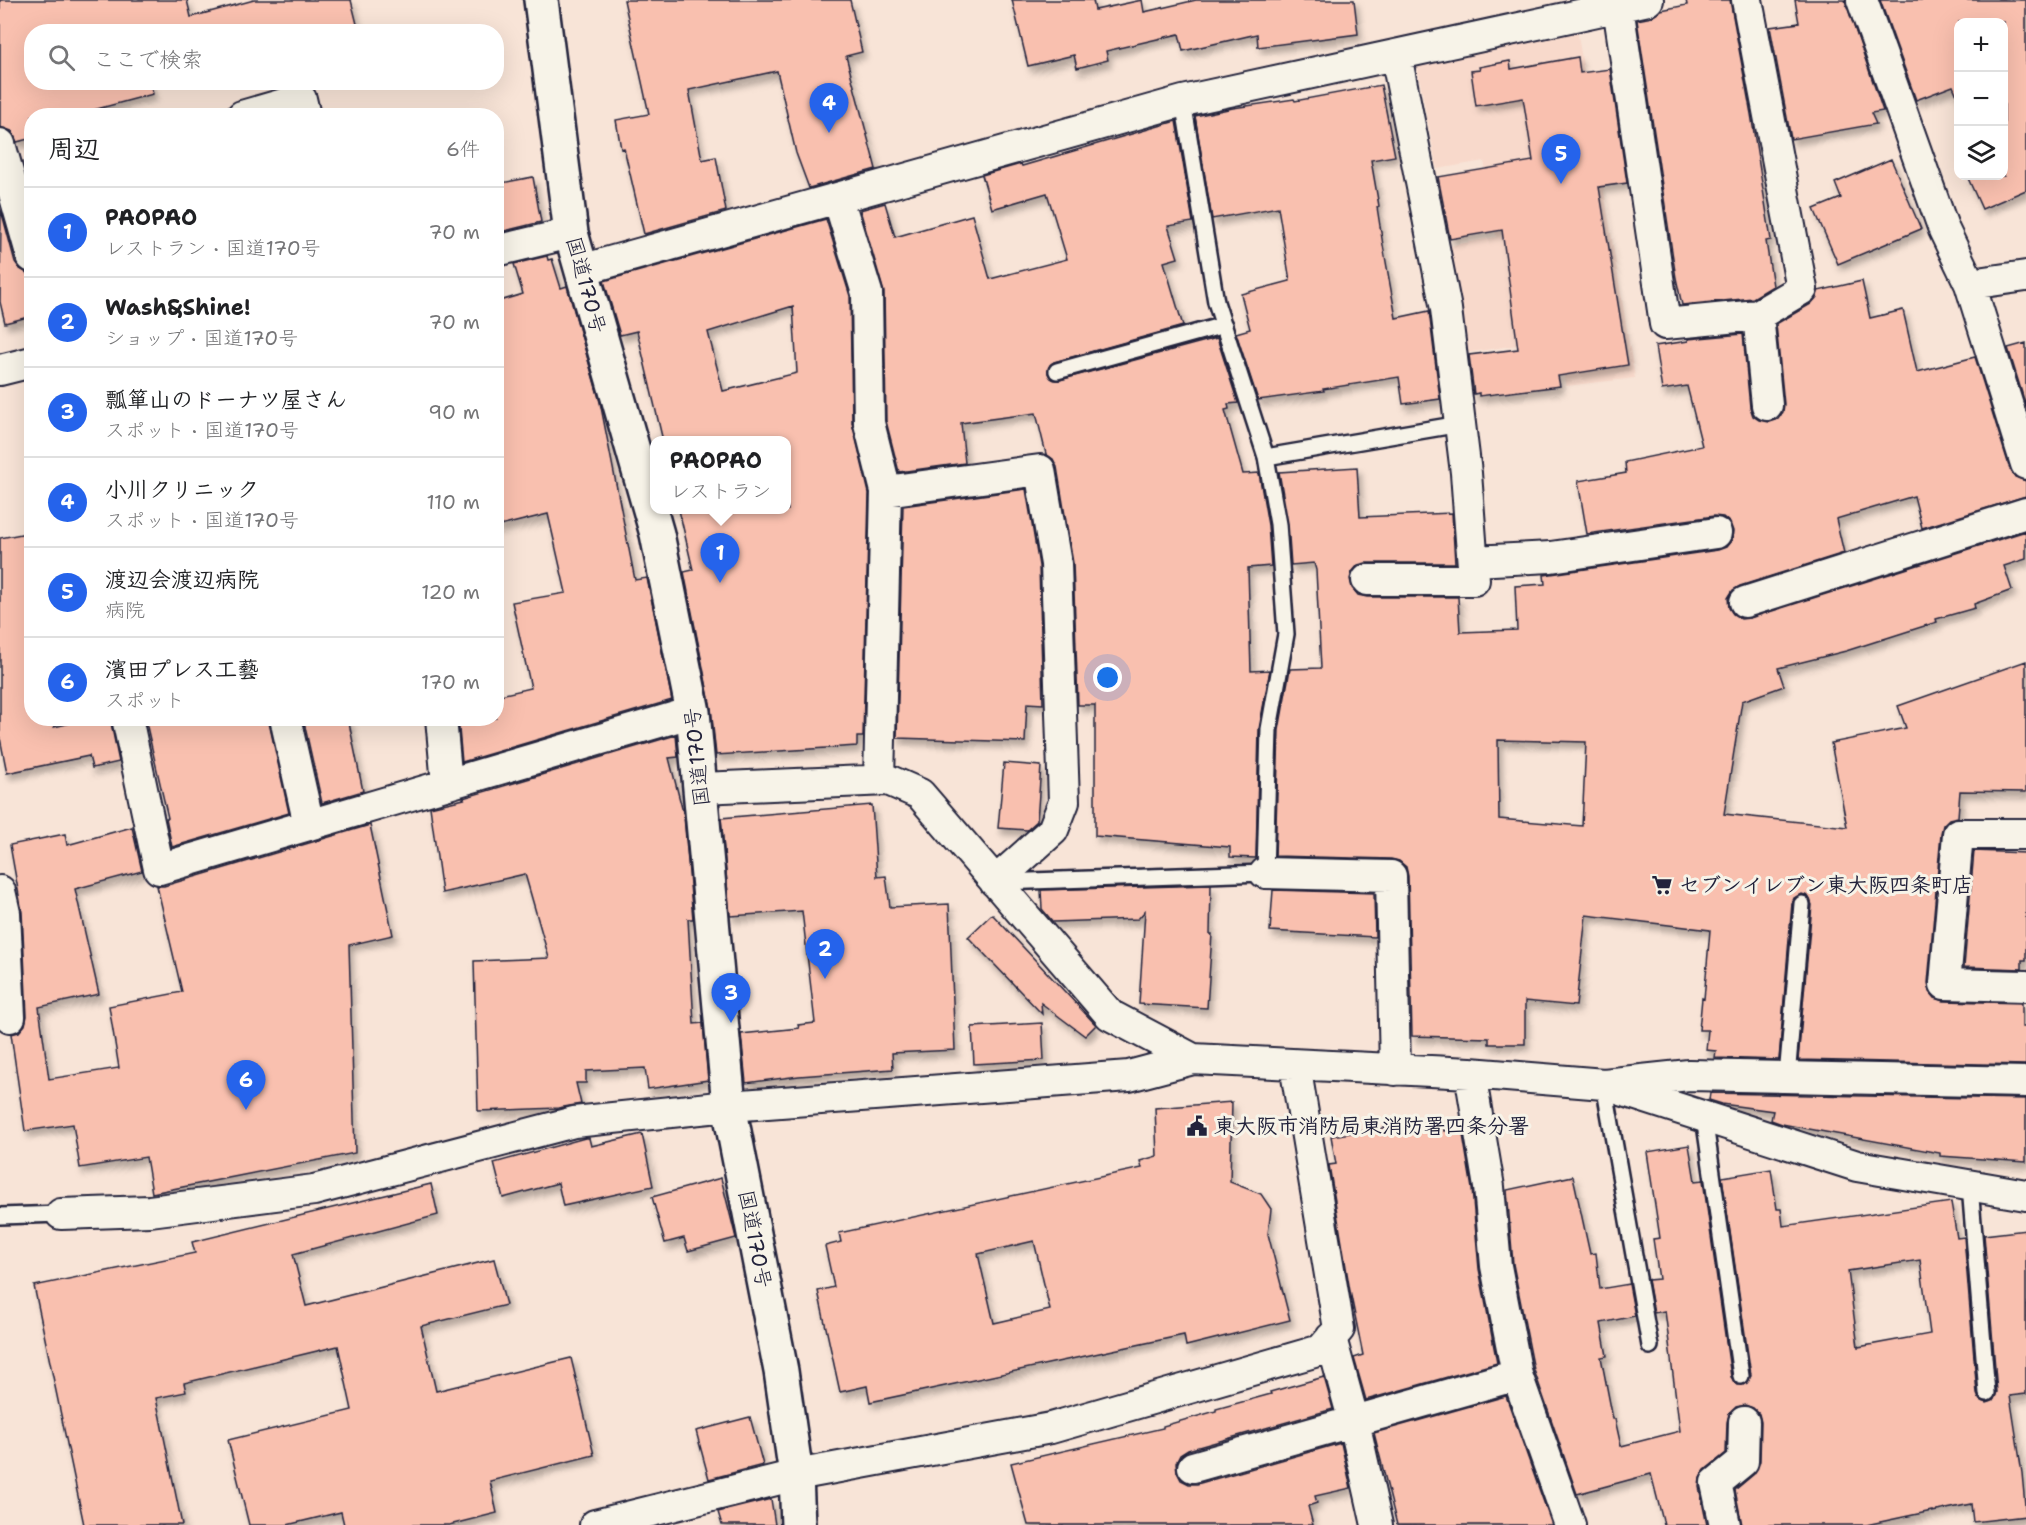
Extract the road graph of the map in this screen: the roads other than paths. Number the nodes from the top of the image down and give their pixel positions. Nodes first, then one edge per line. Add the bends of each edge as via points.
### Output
1 (541, 0) edge
2 (1648, 0) edge
3 (1747, 0) edge
4 (1862, 0) edge
5 (1618, 3) edge
6 (1396, 55) junction
7 (1183, 101) junction
8 (270, 108) edge
9 (303, 108) edge
10 (0, 144) edge
11 (21, 177) edge
12 (838, 198) junction
13 (24, 199) edge
14 (571, 233) junction
15 (504, 249) edge
16 (580, 270) junction
17 (2026, 276) edge
18 (1970, 284) junction
19 (1758, 315) junction
20 (1224, 326) junction
21 (24, 364) edge
22 (0, 370) edge
23 (1057, 371) dead end
24 (1767, 405) dead end
25 (1460, 424) junction
26 (1266, 457) junction
27 (2026, 464) edge
28 (886, 491) junction
29 (650, 510) edge
30 (2026, 513) edge
31 (651, 514) edge
32 (1716, 533) dead end
33 (1473, 561) junction
34 (1367, 580) dead end
35 (1745, 602) dead end
36 (693, 712) junction
37 (129, 726) edge
38 (287, 726) edge
39 (442, 726) edge
40 (879, 780) junction
41 (447, 784) junction
42 (701, 788) junction
43 (309, 825) junction
44 (2026, 834) edge
45 (1265, 873) junction
46 (995, 882) junction
47 (0, 891) edge
48 (1802, 904) dead end
49 (2026, 986) edge
50 (10, 1017) dead end
51 (1193, 1059) junction
52 (1295, 1065) junction
53 (1395, 1070) junction
54 (1470, 1073) junction
55 (1787, 1077) junction
56 (2026, 1082) edge
57 (1604, 1084) junction
58 (729, 1106) junction
59 (1704, 1117) junction
60 (1970, 1186) junction
61 (2026, 1195) edge
62 (61, 1214) joint
63 (0, 1215) edge
64 (1331, 1338) junction
65 (1650, 1346) dead end
66 (1517, 1375) junction
67 (1741, 1376) dead end
68 (1987, 1393) dead end
69 (1354, 1422) junction
70 (1744, 1422) dead end
71 (1194, 1467) dead end
72 (796, 1475) junction
73 (595, 1525) edge
74 (798, 1525) edge
75 (1377, 1525) edge
76 (1570, 1525) edge
77 (1725, 1525) edge

1 - 14 highway, 国道170号
2 - 5 street
3 - 19 street via 1802,289
4 - 18 street via 1944,230
5 - 6 street
5 - 19 street via 1665,324
6 - 7 street
6 - 25 street via 1446,309
7 - 12 street
7 - 20 lane via 1216,303
8 - 9 street via 301,99
10 - 11 street
11 - 13 street
12 - 16 street
12 - 28 street via 867,292 869,423
14 - 15 street
14 - 16 highway, 国道170号
16 - 29 highway, 国道170号
17 - 18 street
18 - 27 street
19 - 24 street
20 - 23 lane
20 - 26 lane
21 - 22 street
25 - 26 lane
25 - 33 street
26 - 45 lane via 1278,524 1286,634 1269,729
28 - 40 street
28 - 46 street via 1040,470 1056,564 1064,802 1053,830
30 - 35 street
31 - 36 highway, 国道170号
32 - 33 street via 1551,557
33 - 34 street via 1474,580
36 - 41 street
36 - 42 highway, 国道170号
37 - 43 street via 159,869
38 - 43 street
39 - 41 street
40 - 42 street
40 - 46 street via 920,794
41 - 43 street
42 - 58 highway, 国道170号
44 - 49 street via 1958,834 1945,984
45 - 46 lane
45 - 53 street via 1391,876
46 - 51 street via 1110,1015
47 - 50 street via 5,913
48 - 55 lane
51 - 52 street
51 - 58 street via 1129,1077
52 - 53 street
52 - 64 street via 1339,1329
53 - 54 street
54 - 57 street
54 - 66 street via 1489,1187 1496,1266
55 - 56 street
55 - 57 street via 1689,1075
57 - 59 street
57 - 65 lane
58 - 62 street via 574,1122 314,1190 150,1211
58 - 72 highway, 国道170号
59 - 60 street via 1857,1166
59 - 67 lane
60 - 61 street
60 - 68 lane
62 - 63 lane
64 - 69 street
64 - 72 street via 1321,1350 1051,1428
66 - 69 street
66 - 76 street
69 - 71 street
69 - 75 street
70 - 77 street via 1743,1461 1716,1483
72 - 73 street
72 - 74 highway, 国道170号

